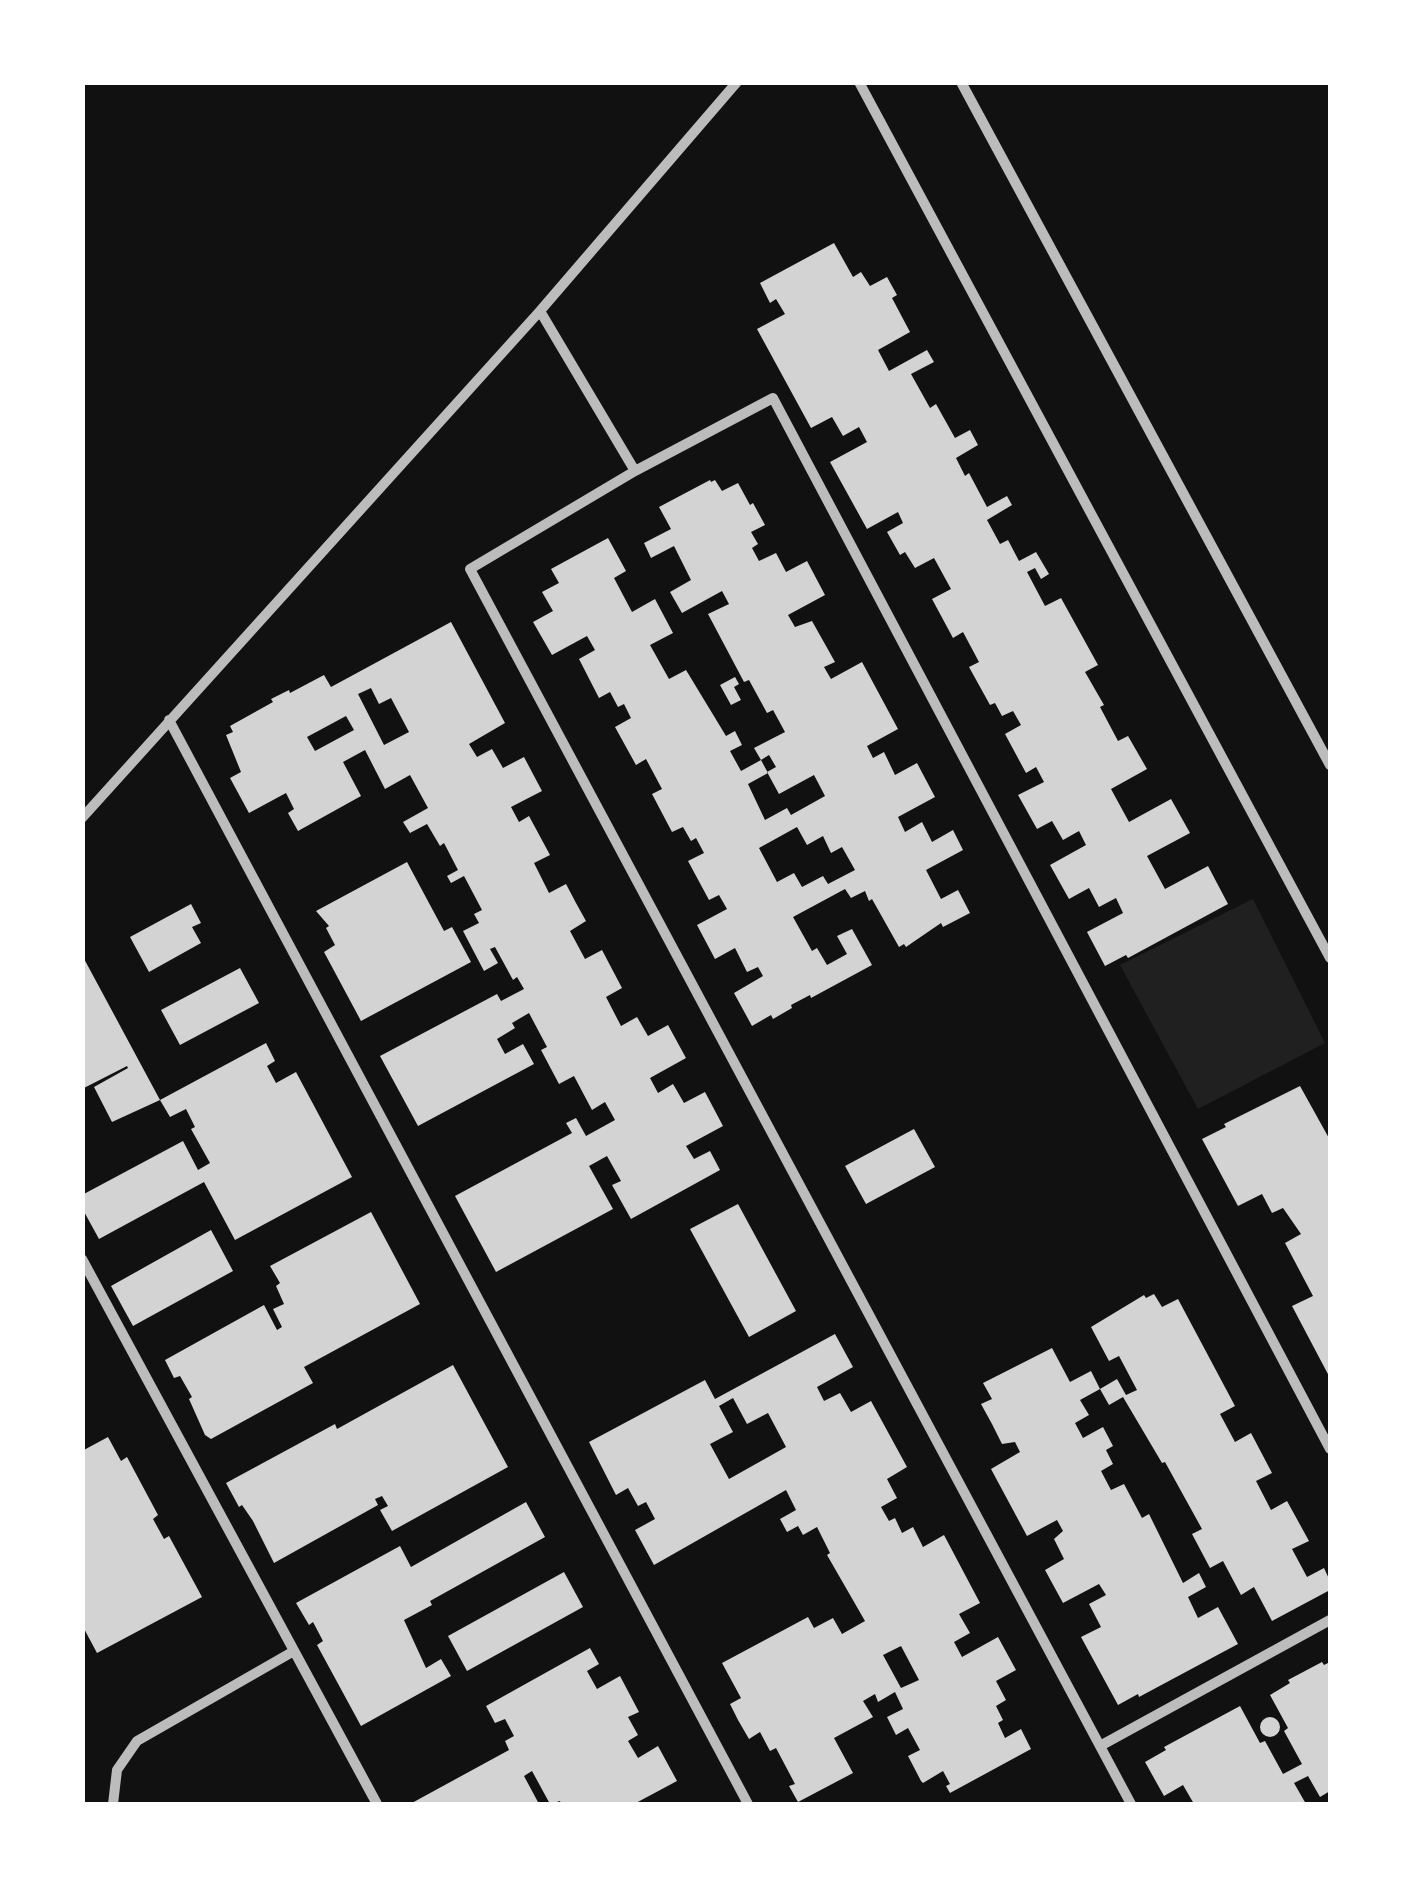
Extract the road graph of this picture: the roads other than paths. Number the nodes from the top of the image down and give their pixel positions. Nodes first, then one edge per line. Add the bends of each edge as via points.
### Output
1 (738, 82) edge
2 (860, 82) edge
3 (961, 82) edge
4 (540, 311) junction
5 (635, 471) junction
6 (169, 720) junction
7 (1330, 765) edge
8 (82, 818) edge
9 (1330, 958) edge
10 (82, 1260) edge
11 (1330, 1449) edge
12 (1330, 1620) edge
13 (294, 1650) junction
14 (1100, 1746) junction
15 (113, 1804) edge
16 (377, 1804) edge
17 (748, 1804) edge
18 (1131, 1804) edge

1 - 4 street
2 - 9 street
3 - 7 street
4 - 5 street
4 - 6 street
5 - 11 street via 773,398
5 - 14 street via 470,569
6 - 8 street
6 - 17 street
10 - 13 street
12 - 14 street
13 - 15 street via 137,1741 117,1770
13 - 16 street
14 - 18 street

